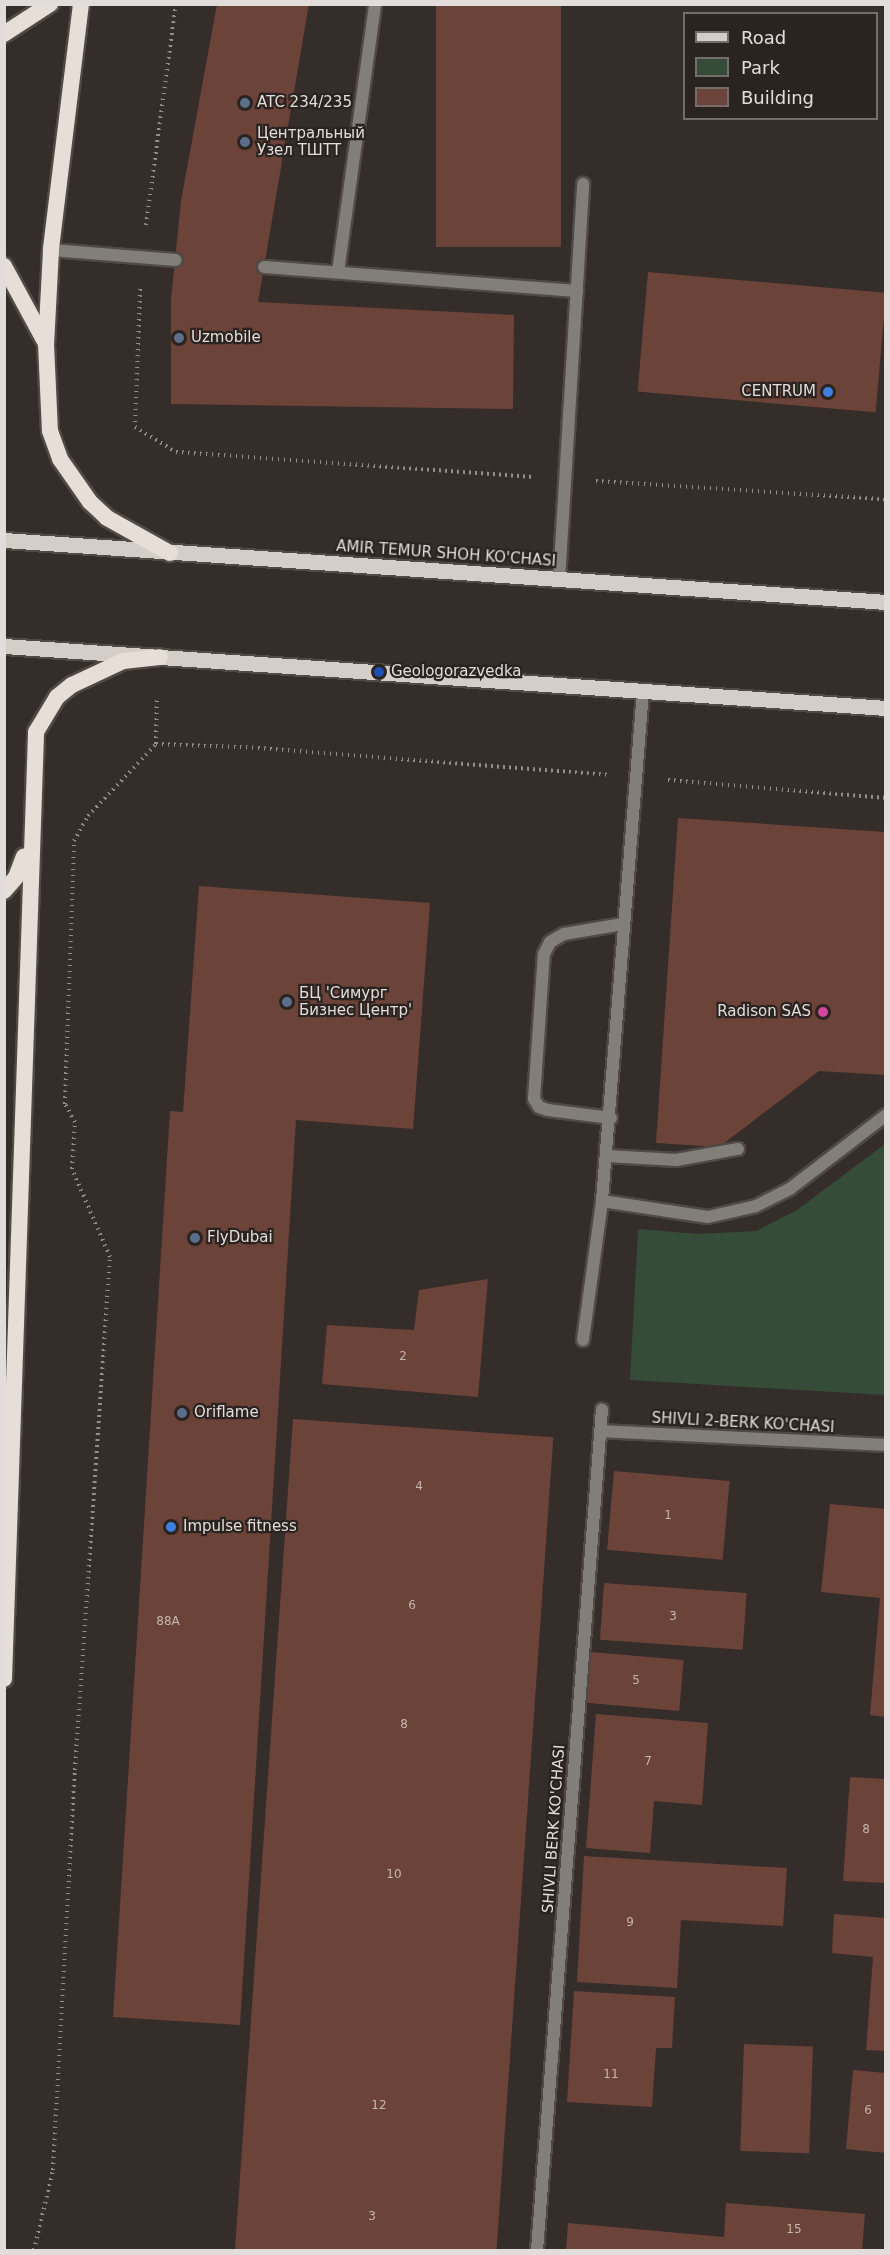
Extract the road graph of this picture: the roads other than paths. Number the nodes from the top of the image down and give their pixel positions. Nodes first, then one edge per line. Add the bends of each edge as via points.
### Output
1 (50, 4) edge
2 (81, 4) edge
3 (375, 4) edge
4 (4, 34) edge
5 (583, 184) dead end
6 (51, 250) junction
7 (176, 260) dead end
8 (4, 266) edge
9 (264, 267) dead end
10 (338, 272) junction
11 (577, 291) junction
12 (46, 344) junction
13 (4, 540) edge
14 (170, 554) junction
15 (559, 580) junction
16 (885, 602) edge
17 (4, 646) edge
18 (160, 657) junction
19 (643, 690) junction
20 (885, 708) edge
21 (29, 838) junction
22 (4, 891) edge
23 (623, 924) junction
24 (885, 1115) edge
25 (611, 1118) junction
26 (738, 1149) dead end
27 (607, 1156) junction
28 (4, 1178) edge
29 (602, 1201) junction
30 (18, 1205) junction
31 (583, 1340) dead end
32 (602, 1410) dead end
33 (600, 1431) junction
34 (885, 1445) edge
35 (4, 1679) edge
36 (537, 2250) edge

1 - 4 highway
2 - 6 highway
3 - 10 street
5 - 11 street
6 - 7 street
6 - 12 highway
8 - 12 highway
9 - 10 street
10 - 11 street
11 - 15 street
12 - 14 highway via 50,431 75,485 107,518
13 - 14 main road, AMIR TEMUR SHOH KO'CHASI
14 - 15 main road, AMIR TEMUR SHOH KO'CHASI
15 - 16 main road, AMIR TEMUR SHOH KO'CHASI
17 - 18 main road
18 - 19 main road
18 - 21 highway via 104,668 57,697 36,732
19 - 20 main road
19 - 23 street
21 - 22 highway via 16,877
21 - 30 highway
23 - 25 street
23 - 25 street via 564,934 550,942 544,954 534,1099 539,1107 548,1110
24 - 29 street via 791,1188 756,1206 708,1217
25 - 27 street
26 - 27 street via 676,1160
27 - 29 street
28 - 30 highway
29 - 31 street
30 - 35 highway
32 - 33 street, SHIVLI BERK KO'CHASI
33 - 34 street, SHIVLI 2-BERK KO'CHASI
33 - 36 street, SHIVLI BERK KO'CHASI

